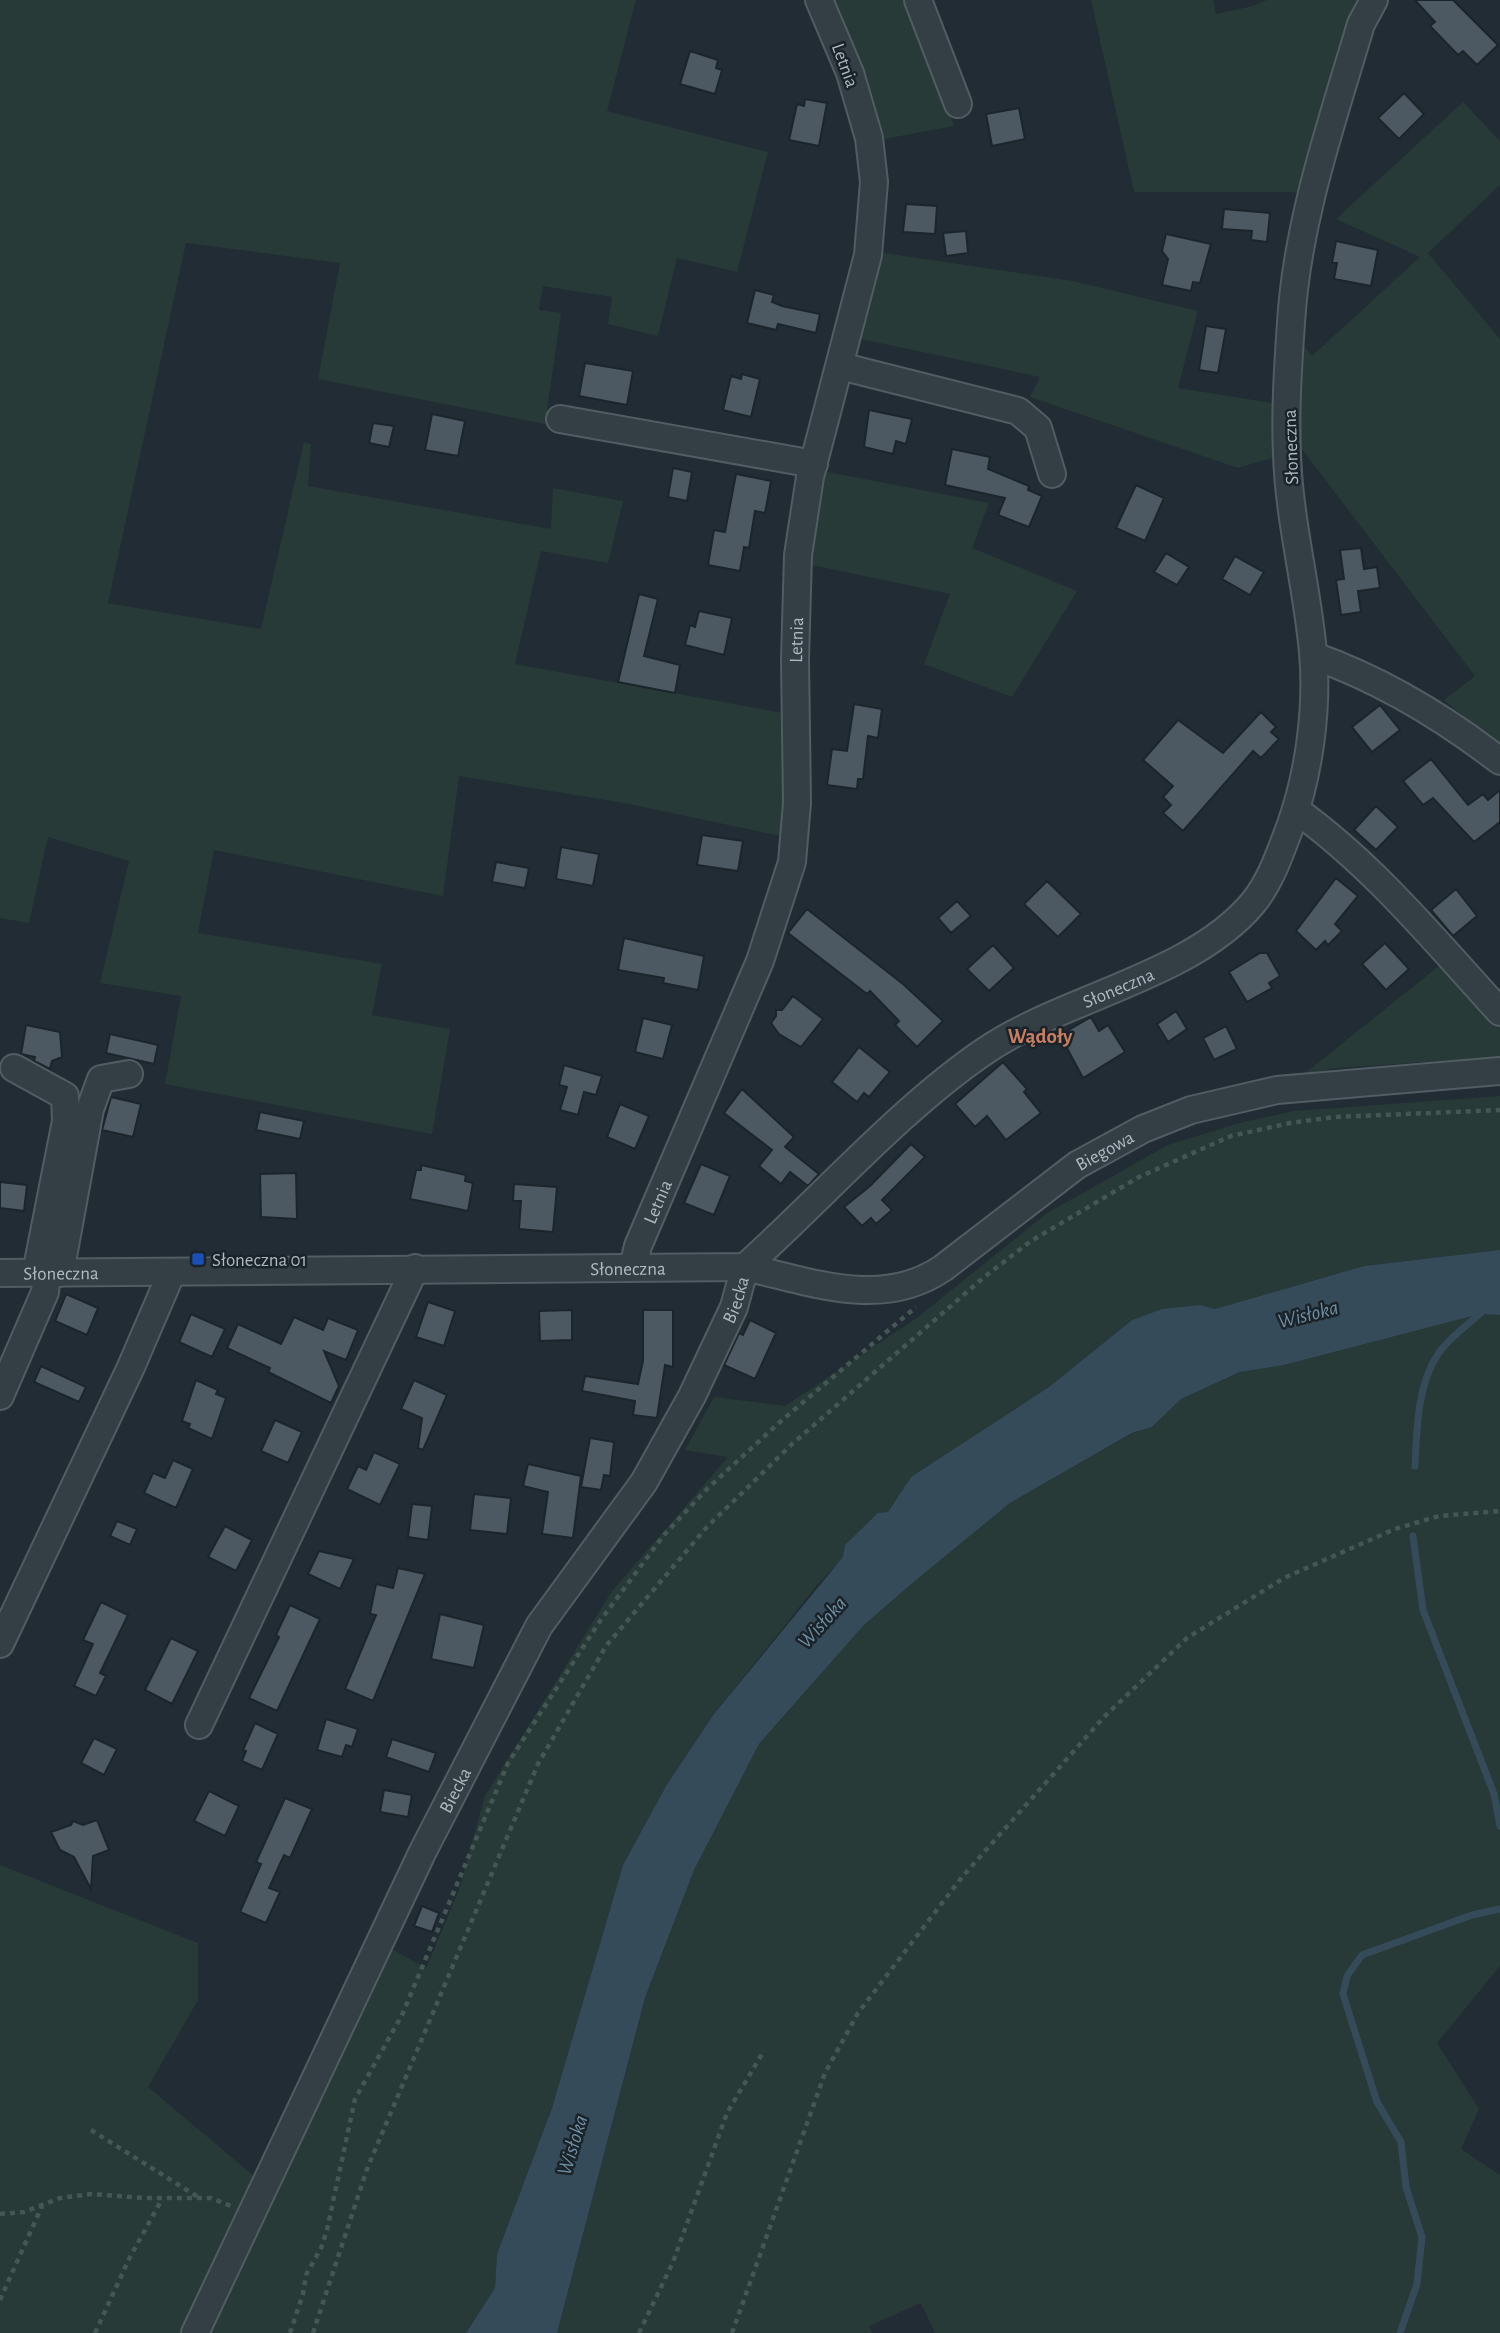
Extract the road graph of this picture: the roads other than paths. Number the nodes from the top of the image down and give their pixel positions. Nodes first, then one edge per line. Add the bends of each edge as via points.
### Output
1 (819, 0) edge
2 (918, 0) edge
3 (1374, 0) edge
4 (958, 104) dead end
5 (839, 366) junction
6 (560, 419) dead end
7 (814, 464) junction
8 (1052, 474) dead end
9 (1314, 656) junction
10 (1500, 761) edge
11 (1296, 810) junction
12 (1500, 1012) edge
13 (14, 1068) dead end
14 (1500, 1071) edge
15 (129, 1073) dead end
16 (745, 1267) junction
17 (415, 1268) junction
18 (633, 1268) junction
19 (0, 1273) edge
20 (47, 1273) junction
21 (171, 1274) junction
22 (0, 1396) edge
23 (0, 1644) edge
24 (198, 1725) dead end
25 (195, 2333) edge

1 - 5 street, Letnia via 850,73 869,138 874,182 868,254
2 - 4 street
3 - 9 street, Słoneczna via 1361,24 1309,200 1291,319 1287,456
5 - 7 street, Letnia
5 - 8 street via 1018,411 1038,428
6 - 7 street
7 - 18 street, Letnia via 798,555 797,803 792,862 761,961 643,1233
9 - 10 street via 1358,671 1454,725
9 - 11 street, Słoneczna via 1308,755
11 - 12 street via 1325,831 1423,928
11 - 16 street, Słoneczna via 1276,863 1256,899 1235,922 1187,954 986,1050 920,1103
13 - 20 street via 65,1096 66,1121
14 - 16 street, Biegowa via 1288,1088 1191,1110 1143,1129 1077,1165 943,1268 904,1288 861,1292
15 - 20 street via 101,1079
16 - 18 street, Słoneczna
16 - 25 street, Biecka via 734,1307 644,1482 539,1626 422,1853
17 - 18 street, Słoneczna
17 - 21 street, Słoneczna
17 - 24 street
19 - 20 street, Słoneczna
20 - 21 street, Słoneczna
20 - 22 street via 45,1292
21 - 23 street

